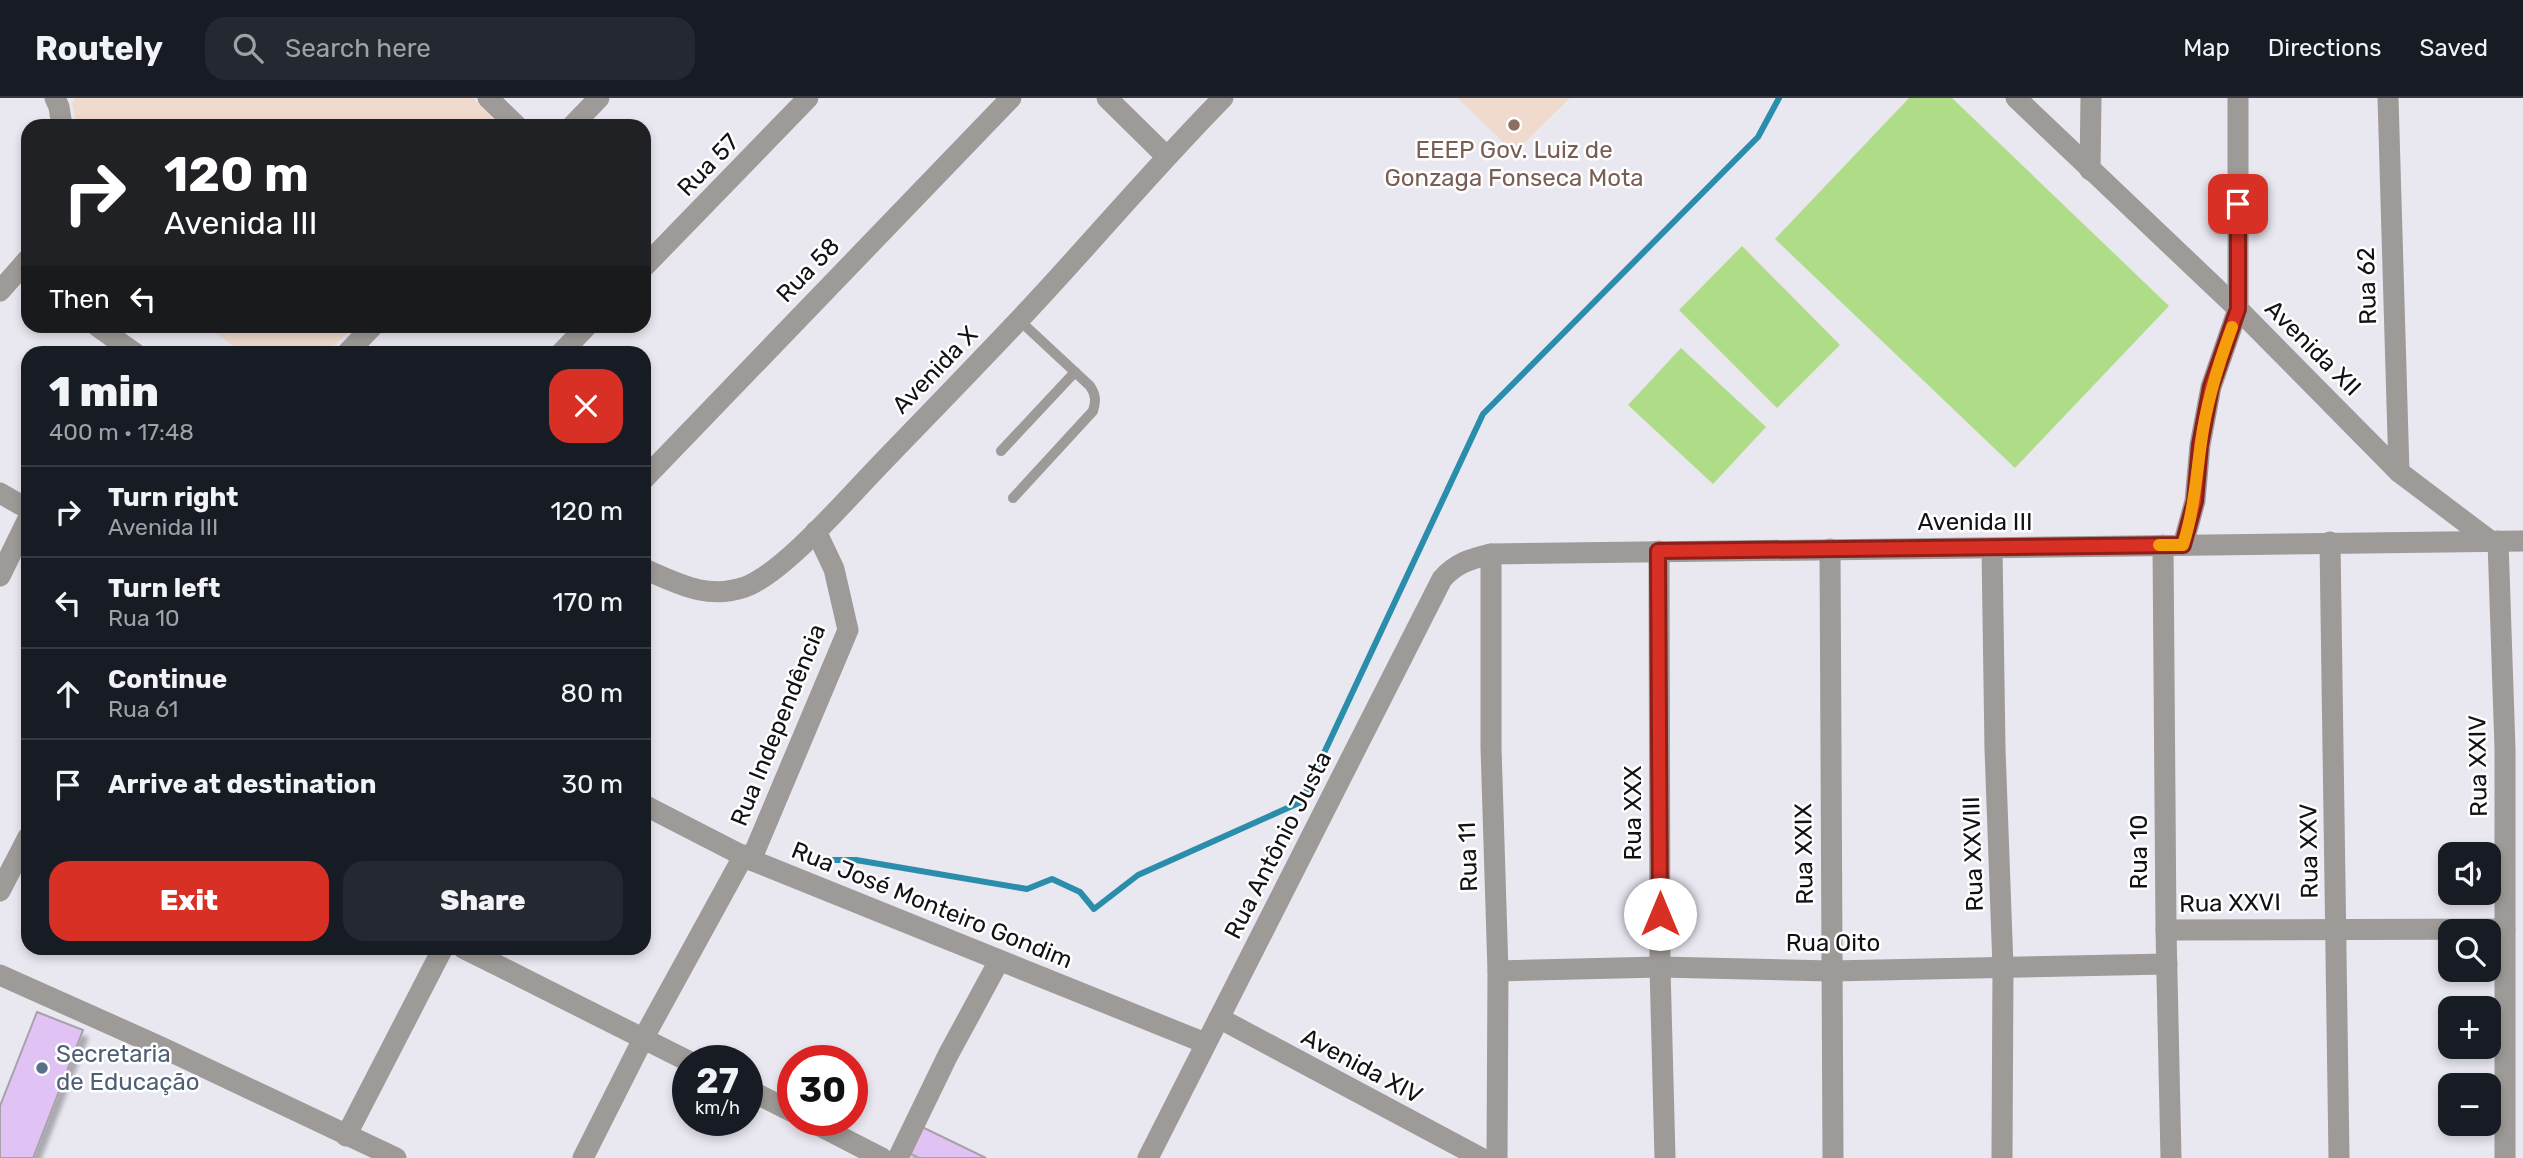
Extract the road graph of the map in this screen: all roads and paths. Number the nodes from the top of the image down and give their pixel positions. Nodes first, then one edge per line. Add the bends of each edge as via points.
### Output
1 (55, 98) edge
2 (488, 98) edge
3 (599, 98) edge
4 (808, 98) edge
5 (1011, 98) edge
6 (1107, 98) edge
7 (1223, 98) edge
8 (2016, 98) edge
9 (2091, 98) edge
10 (2238, 98) edge
11 (2388, 98) edge
12 (61, 119) edge
13 (510, 119) edge
14 (579, 119) edge
15 (1166, 156) junction
16 (2090, 170) junction
17 (651, 260) edge
18 (21, 271) edge
19 (0, 290) edge
20 (2238, 309) junction
21 (1020, 320) junction
22 (107, 333) edge
23 (366, 333) edge
24 (580, 333) edge
25 (125, 346) edge
26 (354, 346) edge
27 (568, 346) edge
28 (1075, 372) junction
29 (1001, 452) dead end
30 (651, 472) edge
31 (2399, 472) junction
32 (0, 493) edge
33 (1013, 498) dead end
34 (21, 505) edge
35 (816, 531) junction
36 (21, 533) edge
37 (2493, 540) junction
38 (2523, 541) edge
39 (2330, 542) junction
40 (2173, 545) junction
41 (1830, 549) junction
42 (1992, 549) junction
43 (1658, 551) junction
44 (1491, 554) junction
45 (1462, 562) joint
46 (651, 572) edge
47 (0, 576) edge
48 (2514, 749) edge
49 (651, 808) edge
50 (21, 850) edge
51 (748, 857) junction
52 (0, 891) edge
53 (2337, 929) junction
54 (2505, 929) junction
55 (2166, 930) junction
56 (439, 955) edge
57 (477, 955) edge
58 (999, 961) junction
59 (2168, 964) junction
60 (1660, 967) junction
61 (2003, 967) junction
62 (1498, 971) junction
63 (1831, 971) junction
64 (0, 975) edge
65 (1219, 1018) junction
66 (643, 1039) junction
67 (1205, 1043) junction
68 (672, 1053) edge
69 (346, 1136) junction
70 (839, 1136) edge
71 (396, 1158) edge
72 (583, 1158) edge
73 (882, 1158) edge
74 (898, 1158) edge
75 (1148, 1158) edge
76 (1481, 1158) edge
77 (1497, 1158) edge
78 (1665, 1158) edge
79 (1833, 1158) edge
80 (2002, 1158) edge
81 (2171, 1158) edge
82 (2339, 1158) edge
83 (2505, 1158) edge

1 - 12 street
2 - 13 street
3 - 14 street
4 - 17 street, Rua 57
5 - 30 street, Rua 58
6 - 15 street
7 - 15 street, Avenida X
8 - 16 street, Avenida XII
9 - 16 street
10 - 20 street, Rua 10
11 - 31 street, Rua 62
15 - 21 street, Avenida X
16 - 20 street, Avenida XII
18 - 19 street
20 - 31 street, Avenida XII
20 - 40 street, Rua 10 via 2211,387 2195,501
21 - 28 lane
21 - 35 street, Avenida X
22 - 25 street
23 - 26 street
24 - 27 street
28 - 29 lane
28 - 33 lane via 1095,393 1093,411
31 - 37 street, Avenida XII
32 - 34 street
35 - 46 street, Avenida X via 765,578 746,587 721,593 694,590
35 - 51 street, Rua Independência via 834,569 848,630
36 - 47 street
37 - 38 street, Avenida III
37 - 39 street, Avenida III
37 - 48 street, Rua XXIV
39 - 40 street, Avenida III
39 - 53 street, Rua XXV
40 - 42 street, Avenida III
40 - 55 street, Rua 10
41 - 42 street, Avenida III
41 - 43 street, Avenida III
41 - 63 street, Rua XXIX
42 - 61 street, Rua XXVIII
43 - 44 street, Avenida III
43 - 60 street, Rua XXX
44 - 45 street, Avenida III
44 - 62 street, Rua 11
45 - 65 street, Rua Antônio Justa via 1442,579
48 - 54 street, Rua XXIV
49 - 51 street, Rua José Monteiro Gondim
50 - 52 street
51 - 58 street, Rua José Monteiro Gondim
51 - 66 street, Rua Independência
53 - 54 street, Rua XXVI
53 - 55 street, Rua XXVI
53 - 82 street, Rua XXV
54 - 83 street, Rua XXIV
55 - 59 street, Rua 10
56 - 69 street
57 - 66 street
58 - 67 street, Rua José Monteiro Gondim
58 - 74 street
59 - 61 street, Rua Oito
59 - 81 street, Rua 10
60 - 62 street, Rua Oito
60 - 63 street, Rua Oito
60 - 78 street, Rua XXX
61 - 63 street, Rua Oito
61 - 80 street, Rua XXVIII
62 - 77 street, Rua 11
63 - 79 street, Rua XXIX
64 - 69 street
65 - 67 street, Rua Antônio Justa
65 - 76 street, Avenida XIV
66 - 68 street
66 - 72 street, Rua Independência
67 - 75 street, Rua Antônio Justa
69 - 71 street
70 - 73 street

